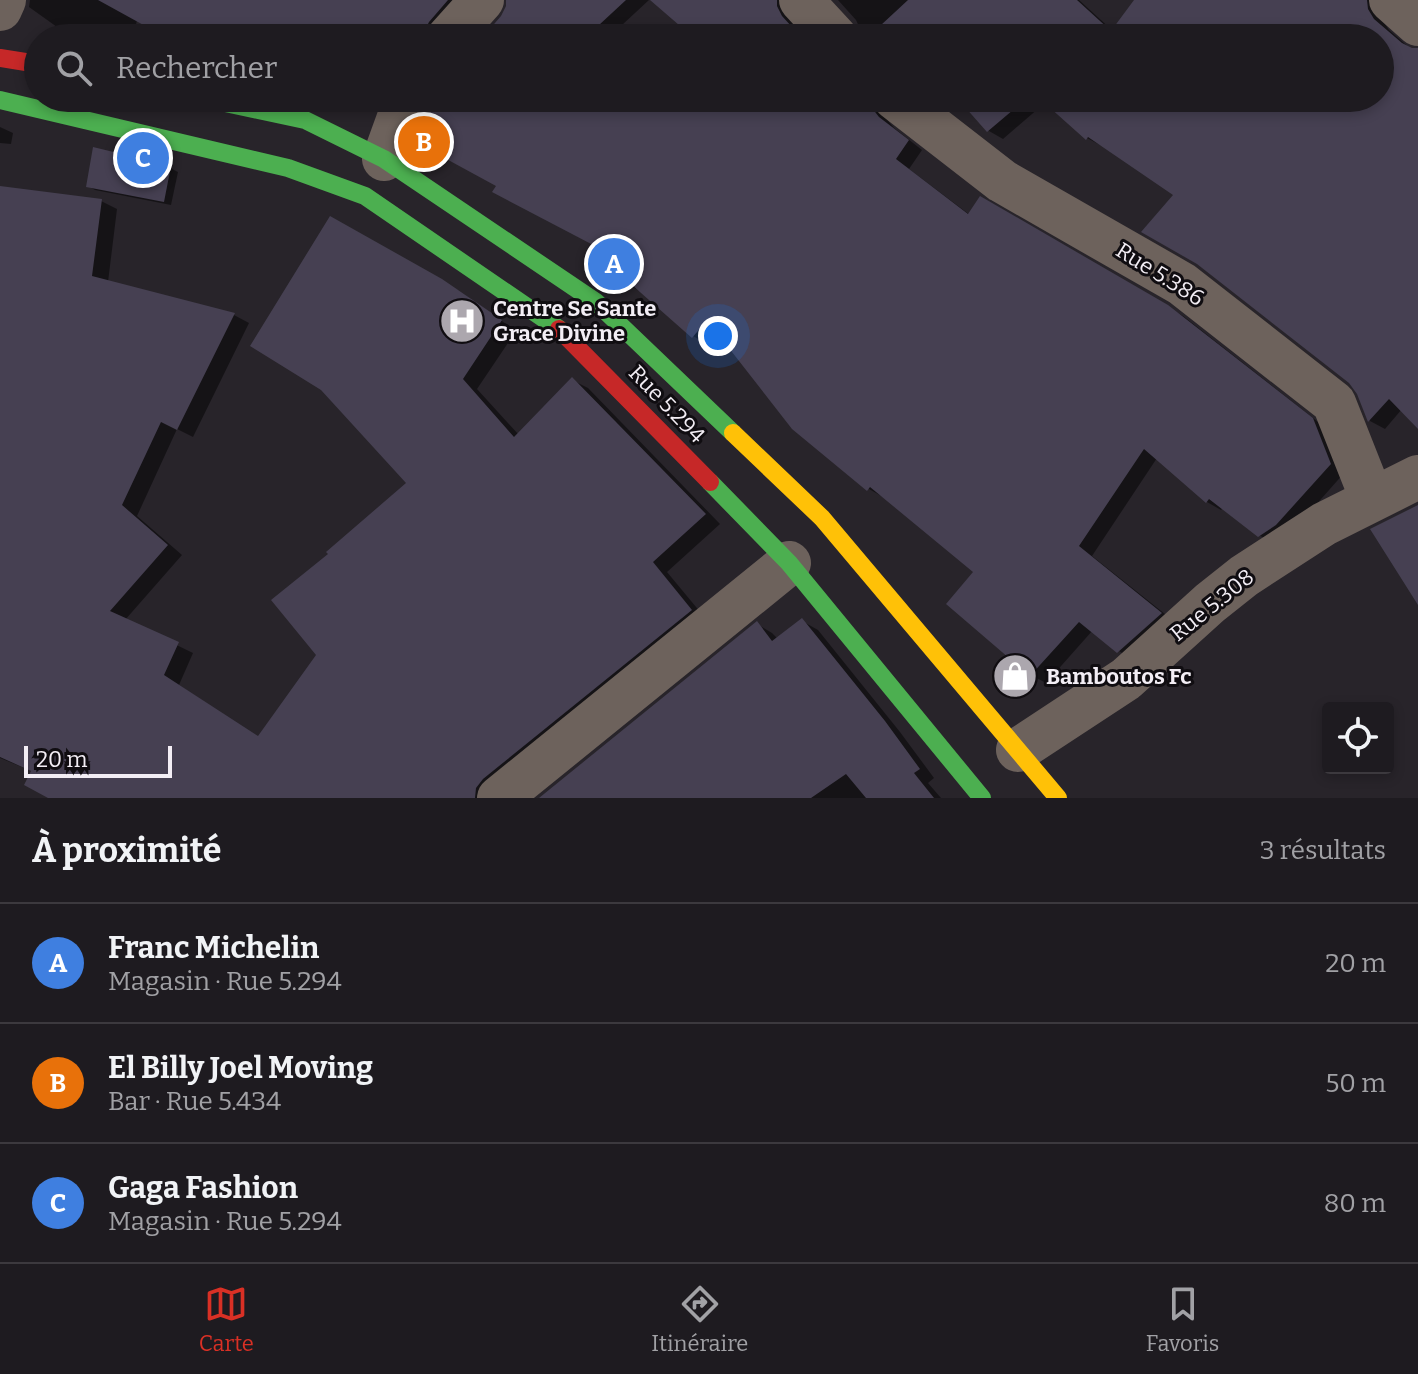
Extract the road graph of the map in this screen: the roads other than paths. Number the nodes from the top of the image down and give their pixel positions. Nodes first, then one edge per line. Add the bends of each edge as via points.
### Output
1 (4, 0) edge
2 (482, 0) edge
3 (801, 0) edge
4 (1391, 0) edge
5 (0, 9) edge
6 (461, 24) edge
7 (823, 24) edge
8 (1418, 24) edge
9 (0, 58) edge
10 (24, 62) edge
11 (0, 100) edge
12 (24, 105) edge
13 (55, 112) edge
14 (268, 112) edge
15 (401, 112) edge
16 (913, 112) edge
17 (384, 159) junction
18 (1418, 477) edge
19 (1372, 499) junction
20 (789, 563) junction
21 (1018, 750) junction
22 (499, 798) edge
23 (982, 798) edge
24 (1058, 798) edge

1 - 5 street
2 - 6 street
3 - 7 street
4 - 8 street
9 - 10 main road
11 - 12 main road, Rue 5.294
13 - 20 main road, Rue 5.294 via 288,168 365,196 562,331
14 - 17 main road, Rue 5.294 via 305,120
15 - 17 street
16 - 19 street, Rue 5.386 via 1002,181 1182,284 1334,403
17 - 21 main road, Rue 5.294 via 596,302 822,518
18 - 19 street, Rue 5.308
19 - 21 street, Rue 5.308 via 1244,576 1126,679
20 - 22 street
20 - 23 main road, Rue 5.294
21 - 24 main road, Rue 5.294

